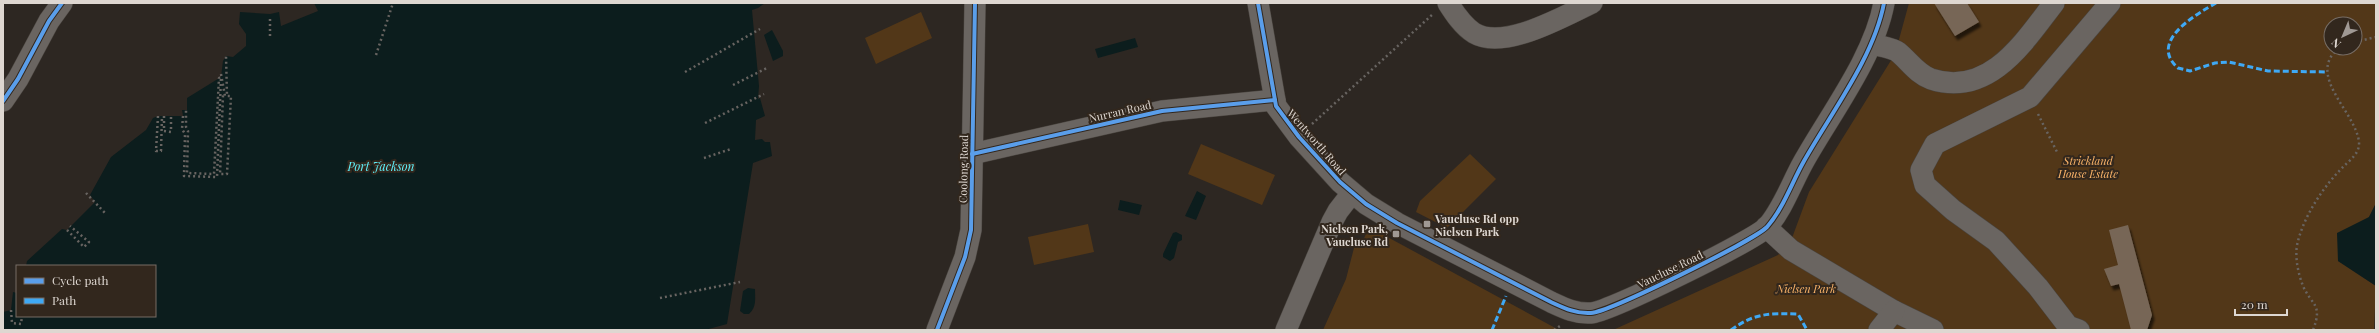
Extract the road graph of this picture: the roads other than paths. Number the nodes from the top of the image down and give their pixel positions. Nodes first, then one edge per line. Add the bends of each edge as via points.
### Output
1 (62, 3) edge
2 (975, 3) edge
3 (1258, 3) edge
4 (1592, 3) edge
5 (1884, 3) edge
6 (2054, 3) edge
7 (2110, 3) edge
8 (1444, 6) edge
9 (1872, 44) junction
10 (1275, 100) junction
11 (3, 101) edge
12 (972, 154) junction
13 (1352, 193) junction
14 (1766, 227) junction
15 (1894, 311) junction
16 (937, 330) edge
17 (1286, 330) edge
18 (1879, 330) edge
19 (1933, 330) edge
20 (2079, 330) edge

1 - 11 street via 48,21 18,79
2 - 12 street, Coolong Road
3 - 10 street, Wentworth Road
4 - 8 street via 1543,28 1512,36 1487,37 1464,26
5 - 9 street, Vaucluse Road
6 - 9 street via 2007,62 1986,75 1967,82 1930,79 1914,69 1896,50
7 - 20 street via 2030,97 1935,144 1920,170 1925,185 1953,210 1996,241 2038,287 2068,326
9 - 14 street, Vaucluse Road via 1818,136 1778,212
10 - 12 street, Nurran Road via 1162,111
10 - 13 street, Wentworth Road via 1280,114 1299,137
12 - 16 street, Coolong Road via 969,244
13 - 14 street, Vaucluse Road via 1397,223 1551,302 1569,311 1592,314 1739,245
13 - 17 street via 1332,222
14 - 15 street via 1791,250
15 - 18 street
15 - 19 street

